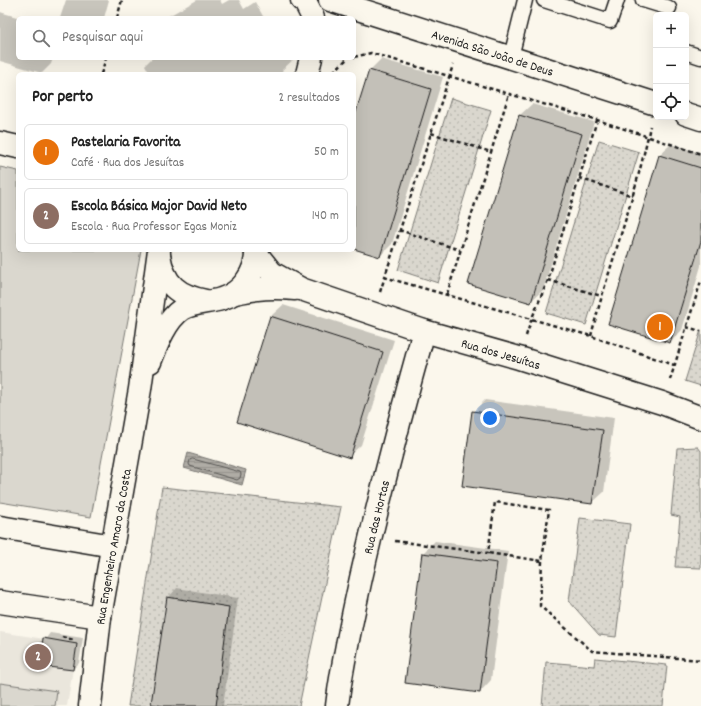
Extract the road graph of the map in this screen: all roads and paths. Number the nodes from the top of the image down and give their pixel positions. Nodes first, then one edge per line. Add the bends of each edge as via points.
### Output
1 (122, 0) edge
2 (302, 0) edge
3 (330, 0) edge
4 (525, 0) edge
5 (544, 0) edge
6 (617, 0) edge
7 (643, 0) edge
8 (362, 6) edge
9 (669, 8) edge
10 (118, 16) edge
11 (312, 16) edge
12 (334, 16) edge
13 (462, 42) junction
14 (689, 53) edge
15 (356, 56) edge
16 (511, 57) junction
17 (701, 57) edge
18 (106, 60) edge
19 (310, 60) edge
20 (346, 60) edge
21 (102, 72) edge
22 (308, 72) edge
23 (333, 72) edge
24 (449, 76) junction
25 (509, 94) junction
26 (653, 103) edge
27 (653, 113) edge
28 (689, 115) edge
29 (701, 118) edge
30 (597, 120) junction
31 (431, 133) junction
32 (648, 136) junction
33 (0, 143) edge
34 (16, 147) edge
35 (490, 152) junction
36 (701, 154) edge
37 (579, 178) junction
38 (633, 196) junction
39 (399, 230) junction
40 (460, 250) junction
41 (159, 252) edge
42 (159, 252) edge
43 (256, 252) edge
44 (384, 277) junction
45 (548, 280) junction
46 (701, 281) edge
47 (300, 290) junction
48 (235, 293) junction
49 (447, 294) junction
50 (601, 296) junction
51 (206, 301) junction
52 (373, 314) junction
53 (532, 318) junction
54 (686, 327) junction
55 (424, 331) junction
56 (701, 331) edge
57 (591, 336) junction
58 (674, 365) junction
59 (140, 389) junction
60 (662, 403) junction
61 (701, 418) edge
62 (0, 527) edge
63 (370, 537) junction
64 (113, 546) junction
65 (488, 553) junction
66 (542, 561) junction
67 (0, 602) edge
68 (100, 617) junction
69 (60, 637) dead end
70 (75, 640) dead end
71 (701, 660) edge
72 (90, 706) edge
73 (337, 706) edge

1 - 10 path
2 - 11 street
3 - 8 street, Avenida São João de Deus
4 - 16 lane
5 - 6 lane via 610,21
7 - 9 lane
8 - 12 street
8 - 13 street, Avenida São João de Deus
13 - 16 street, Avenida São João de Deus
13 - 24 path
14 - 17 lane
15 - 24 path via 371,53
16 - 26 street, Avenida São João de Deus
18 - 21 path
19 - 22 street
20 - 23 path
24 - 25 path
24 - 31 path
25 - 30 path
25 - 35 path
27 - 32 path
28 - 29 street
30 - 32 path
30 - 37 path
31 - 35 path
31 - 39 path
32 - 36 path
32 - 38 path
33 - 34 street
35 - 40 path
37 - 38 path
37 - 45 path
38 - 50 path
39 - 40 path
39 - 44 path
40 - 49 path
41 - 51 street via 161,267 178,292
42 - 59 street
43 - 47 street via 272,273
43 - 48 street via 253,268 246,282
44 - 49 path
44 - 52 path
45 - 50 path
45 - 53 path
46 - 54 path
47 - 48 street via 270,287
47 - 52 street, Rua dos Jesuítas
48 - 51 street via 221,299
49 - 53 path
50 - 57 path
51 - 59 street via 182,309 170,322 159,339
52 - 55 street, Rua dos Jesuítas
53 - 57 path
54 - 56 path
54 - 58 path
55 - 60 street, Rua dos Jesuítas
55 - 63 street, Rua das Hortas
57 - 58 path
58 - 60 path
59 - 64 street, Rua Engenheiro Amaro da Costa
60 - 61 street, Rua dos Jesuítas
62 - 64 street
63 - 65 path
63 - 73 street, Rua das Hortas
64 - 68 street, Rua Engenheiro Amaro da Costa
65 - 66 path
65 - 66 path via 495,502 549,510
66 - 71 path via 540,606 592,651
67 - 68 street
68 - 72 street, Rua Engenheiro Amaro da Costa
69 - 70 path

